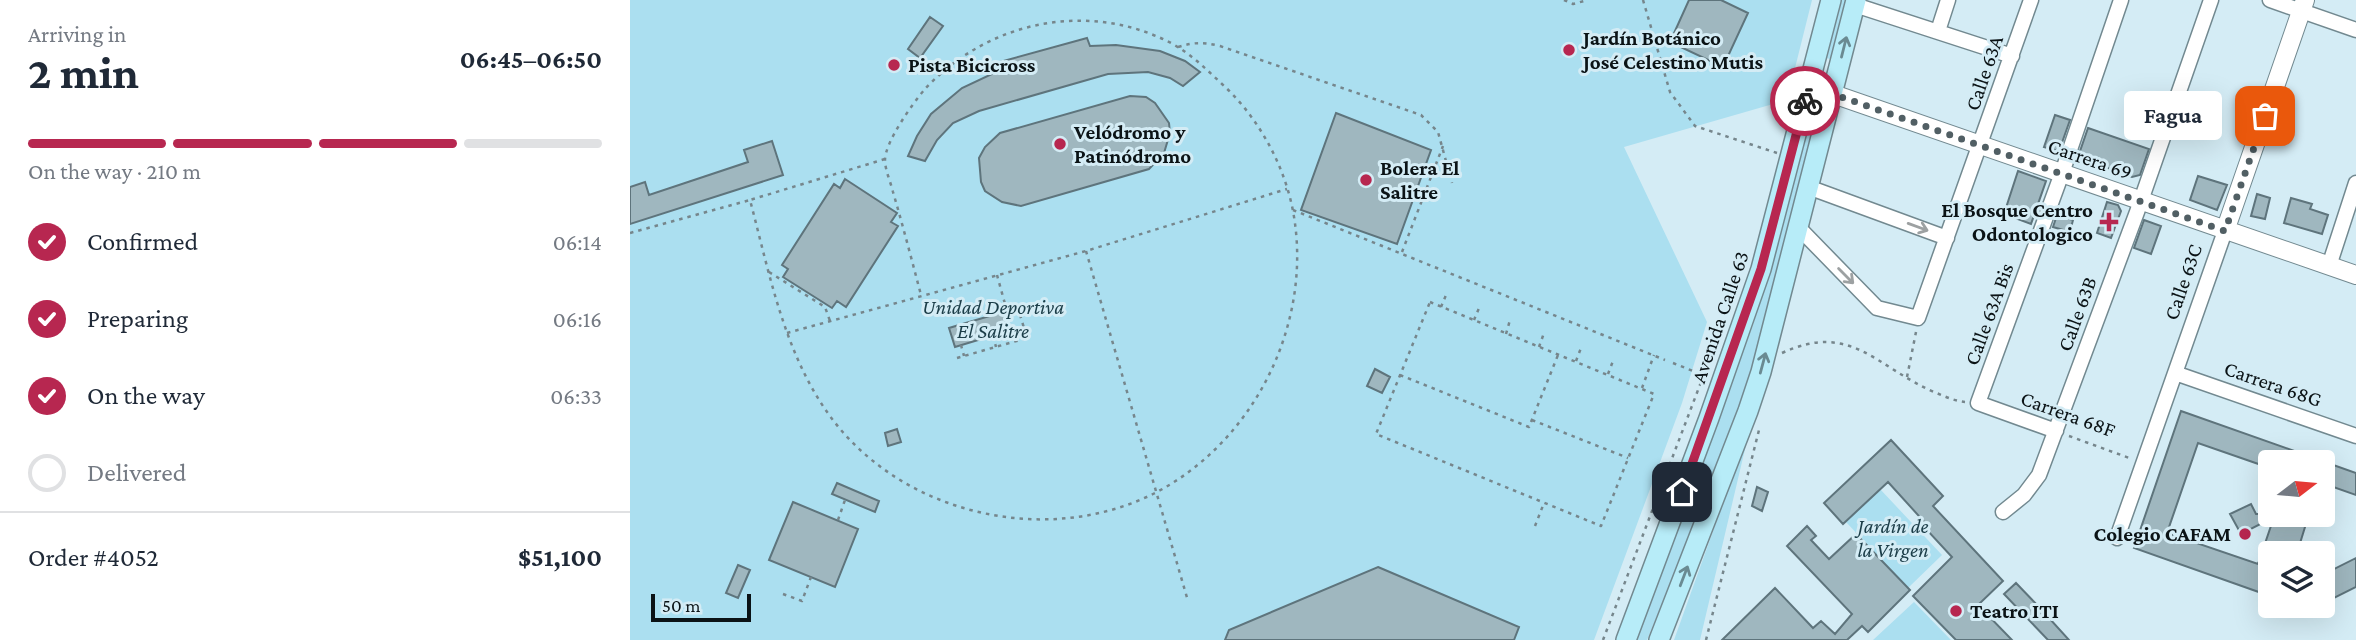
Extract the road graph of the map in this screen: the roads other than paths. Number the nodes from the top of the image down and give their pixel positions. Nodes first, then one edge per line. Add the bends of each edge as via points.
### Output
1 (1831, 0) edge
2 (1948, 0) edge
3 (2031, 0) edge
4 (2121, 0) edge
5 (2211, 0) edge
6 (2270, 0) edge
7 (1856, 2) edge
8 (2303, 6) edge
9 (2356, 30) edge
10 (1938, 31) junction
11 (2012, 56) junction
12 (1810, 86) junction
13 (1833, 94) junction
14 (1981, 145) junction
15 (2062, 173) junction
16 (2356, 183) edge
17 (1808, 187) junction
18 (2141, 201) junction
19 (1798, 227) junction
20 (2225, 231) junction
21 (1947, 238) junction
22 (2329, 266) junction
23 (2356, 275) edge
24 (2175, 373) junction
25 (1978, 403) joint
26 (2056, 431) junction
27 (2356, 436) edge
28 (2003, 512) dead end
29 (2117, 538) dead end
30 (1626, 640) edge
31 (1659, 640) edge

1 - 12 main road, Avenida Calle 63
2 - 10 street
3 - 11 street, Calle 63A
4 - 15 street, Calle 63A Bis
5 - 18 street, Calle 63B
6 - 8 street
7 - 10 street
13 -> 7 main road
8 - 9 street
8 - 20 street, Calle 63C
10 - 11 street
11 - 14 street, Calle 63A
12 - 13 street, Carrera 69
12 - 30 main road, Avenida Calle 63 via 1753,295
13 - 14 street, Carrera 69
13 - 17 main road
14 - 15 street, Carrera 69
14 - 21 street, Calle 63A
15 - 18 street, Carrera 69
15 - 25 street, Calle 63A Bis
16 - 22 street
17 - 19 main road
17 -> 21 street
18 - 20 street, Carrera 69
18 - 26 street, Calle 63B
19 -> 21 street, Calle 63A via 1877,308 1919,318
31 -> 19 main road via 1751,402
20 - 22 street, Carrera 69
20 - 24 street, Calle 63C
22 - 23 street, Carrera 69
24 - 27 street, Carrera 68G
24 - 29 street, Calle 63C
25 - 26 street, Carrera 68F
26 - 28 street, Calle 63B via 2039,475

